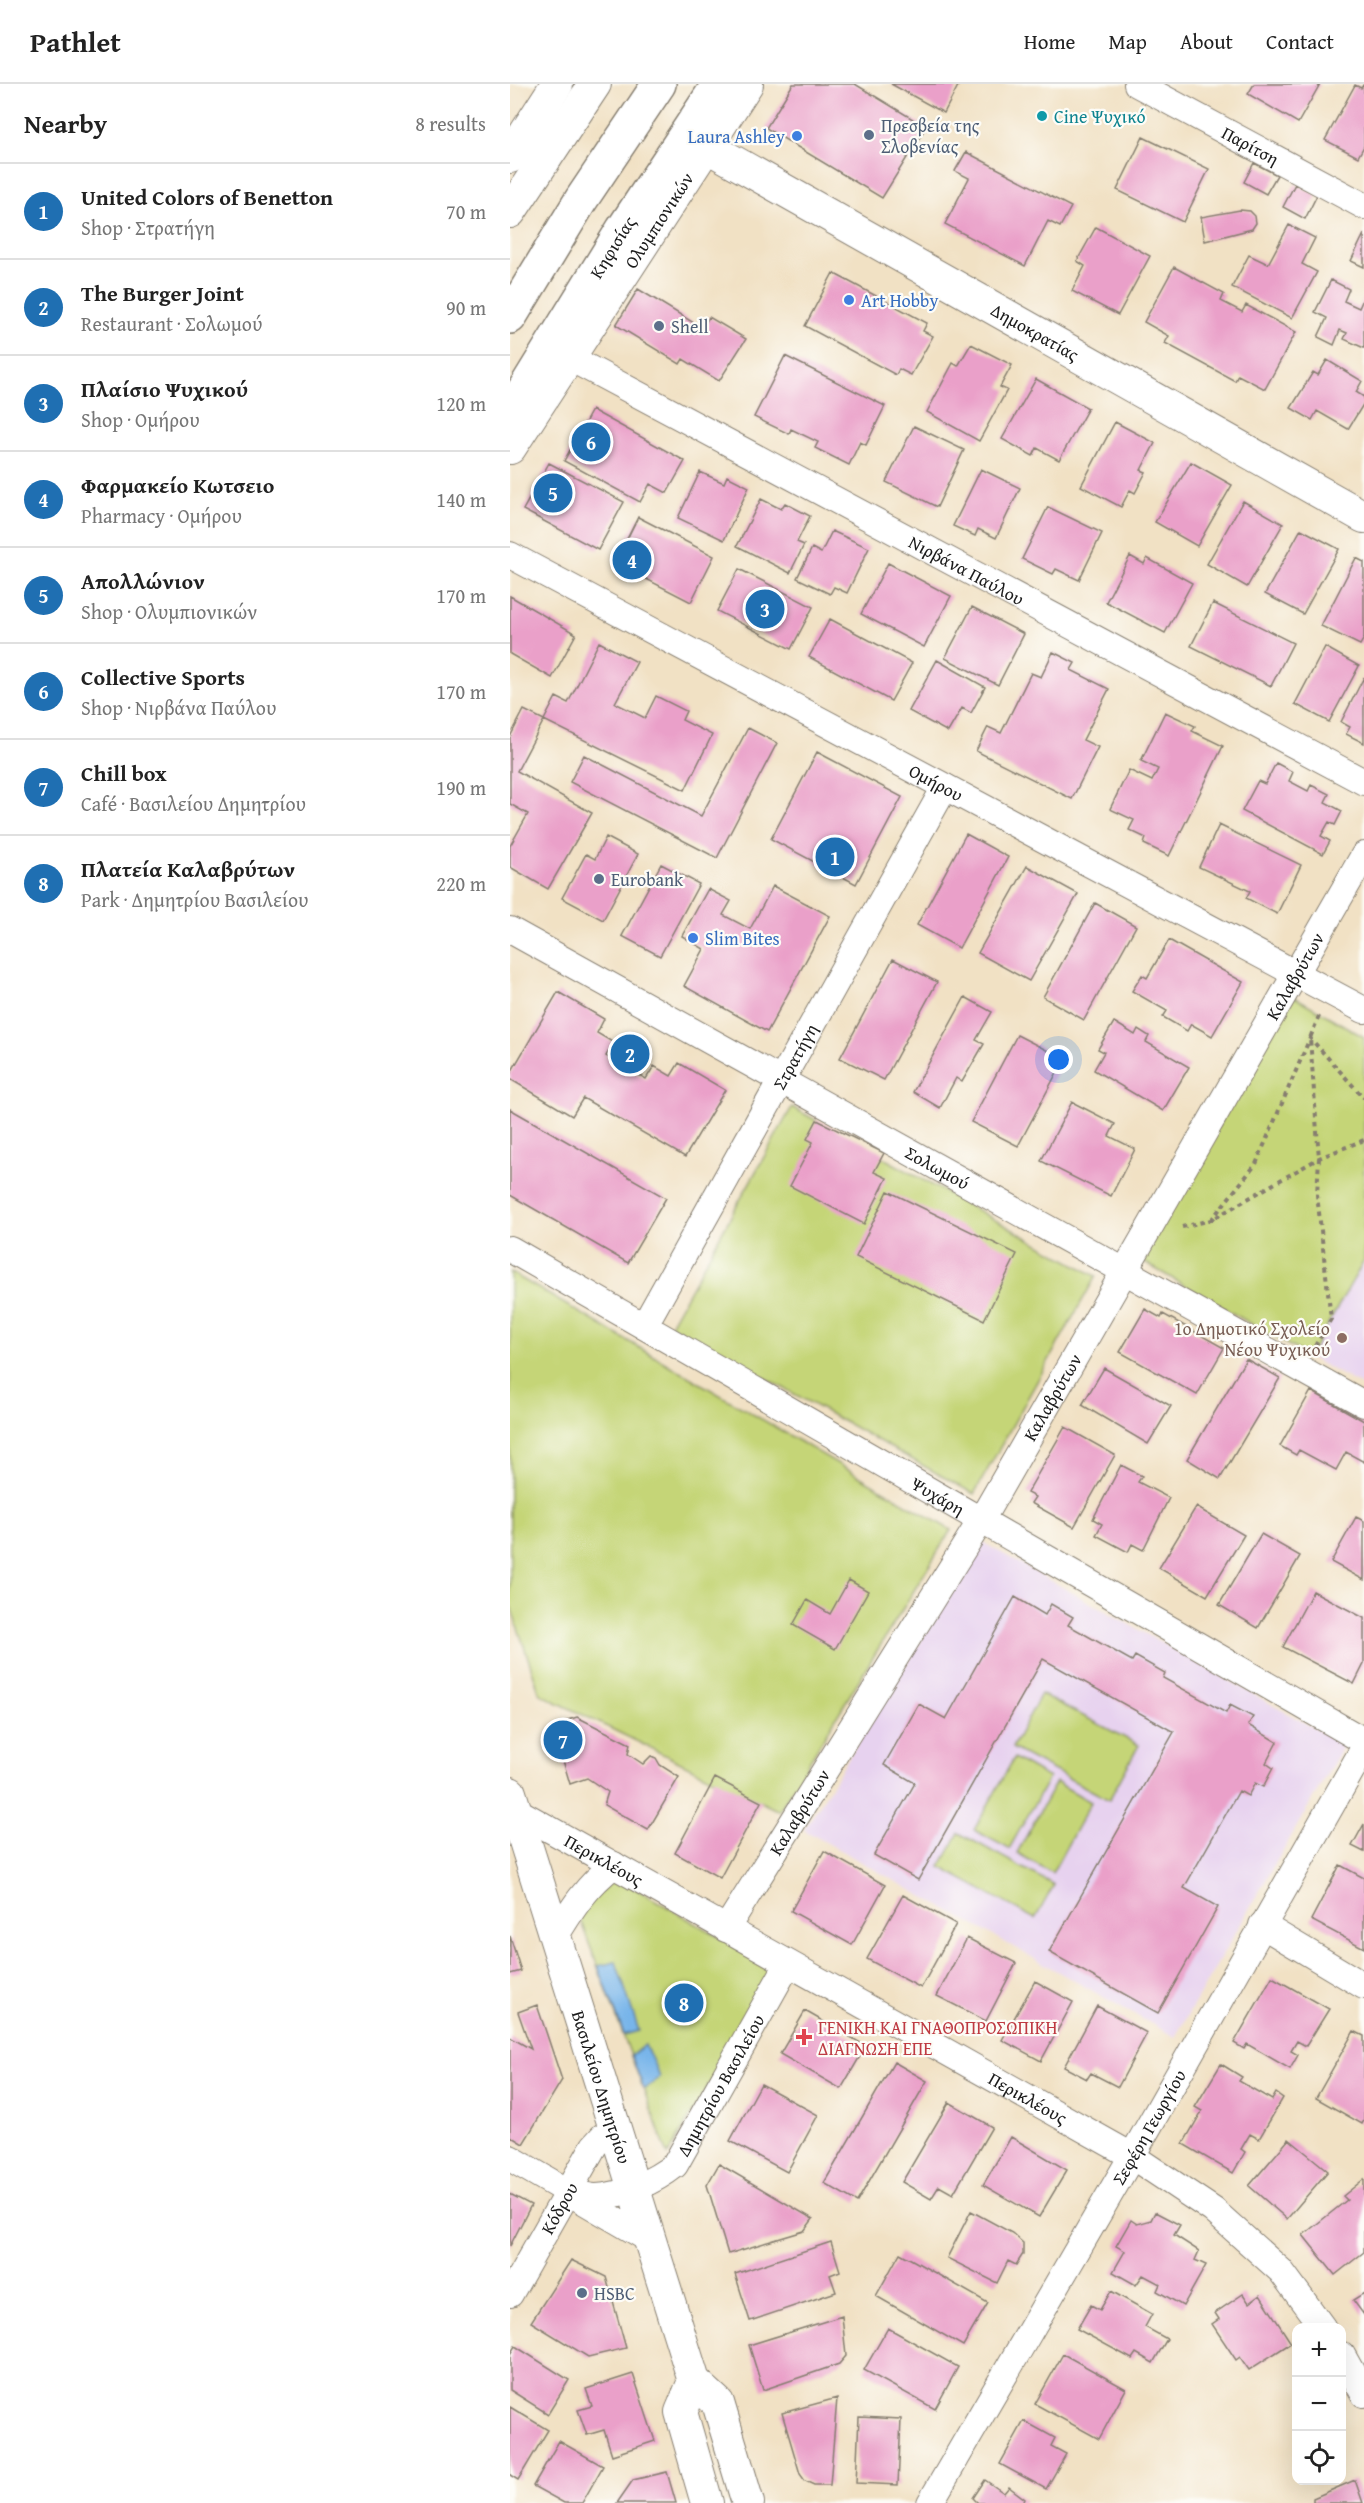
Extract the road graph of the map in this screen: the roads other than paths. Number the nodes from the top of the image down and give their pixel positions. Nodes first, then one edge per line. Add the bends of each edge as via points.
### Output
1 (557, 84) edge
2 (595, 84) edge
3 (659, 84) edge
4 (719, 84) edge
5 (747, 84) edge
6 (1137, 84) edge
7 (706, 146) junction
8 (510, 157) edge
9 (1364, 206) edge
10 (510, 212) edge
11 (510, 317) edge
12 (568, 357) junction
13 (510, 413) edge
14 (510, 448) edge
15 (1364, 517) edge
16 (510, 555) edge
17 (1364, 782) edge
18 (945, 787) junction
19 (1364, 855) edge
20 (510, 930) edge
21 (1296, 974) junction
22 (1364, 1010) edge
23 (781, 1080) junction
24 (510, 1249) edge
25 (1125, 1271) junction
26 (644, 1326) junction
27 (1364, 1404) edge
28 (980, 1522) junction
29 (1364, 1741) edge
30 (1364, 1748) edge
31 (512, 1803) edge
32 (614, 1864) junction
33 (1262, 1925) junction
34 (726, 1929) junction
35 (555, 1937) junction
36 (788, 1964) junction
37 (1364, 1986) edge
38 (615, 2129) junction
39 (1132, 2156) junction
40 (510, 2158) edge
41 (633, 2188) junction
42 (568, 2191) junction
43 (650, 2240) junction
44 (510, 2294) edge
45 (1319, 2323) edge
46 (1346, 2363) edge
47 (694, 2380) junction
48 (1364, 2394) edge
49 (707, 2503) edge
50 (748, 2503) edge
51 (930, 2503) edge

1 - 8 street
2 - 10 street
3 - 11 main road
4 - 13 main road, Κηφισίας via 623,229
5 - 7 street, Ολυμπιονικών
6 - 9 street, Παρίτση
7 - 12 street, Ολυμπιονικών
7 - 15 street, Δημοκρατίας
12 - 14 street, Ολυμπιονικών
12 - 17 street, Νιρβάνα Παύλου
16 - 18 street, Ομήρου
18 - 21 street, Ομήρου
18 - 23 street, Στρατήγη
19 - 21 street, Καλαβρύτων
20 - 23 street, Σολωμού
21 - 22 street, Ομήρου
21 - 25 street, Καλαβρύτων
23 - 25 street, Σολωμού
23 - 26 street, Στρατήγη
24 - 26 street, Ψυχάρη
25 - 27 street, Σολωμού
25 - 28 street, Καλαβρύτων
26 - 28 street, Ψυχάρη
28 - 29 street, Ψυχάρη
28 - 34 street, Καλαβρύτων
30 - 33 street, Σεφέρη Γεωργίου
31 - 32 street, Περικλέους
31 - 35 street, Βασιλείου Δημητρίου
32 - 34 street, Περικλέους
32 - 35 street via 581,1895
33 - 37 street
33 - 39 street, Σεφέρη Γεωργίου
34 - 36 street, Περικλέους
35 - 38 street, Βασιλείου Δημητρίου
36 - 39 street, Περικλέους
36 - 41 street, Δημητρίου Βασιλείου via 675,2165 658,2179
38 - 41 street, Βασιλείου Δημητρίου
38 - 42 street, Κόδρου via 594,2146
39 - 45 street, Περικλέους via 1213,2210 1281,2271
39 - 51 street, Σεφέρη Γεωργίου
40 - 42 street
41 - 42 street, Δημητρίου Βασιλείου via 596,2197
41 - 43 street, Βασιλείου Δημητρίου
42 - 43 street
42 - 44 street, Κόδρου
43 - 47 street, Βασιλείου Δημητρίου
46 - 48 street
47 - 49 street via 681,2412
47 - 50 street, Βασιλείου Δημητρίου via 718,2403

